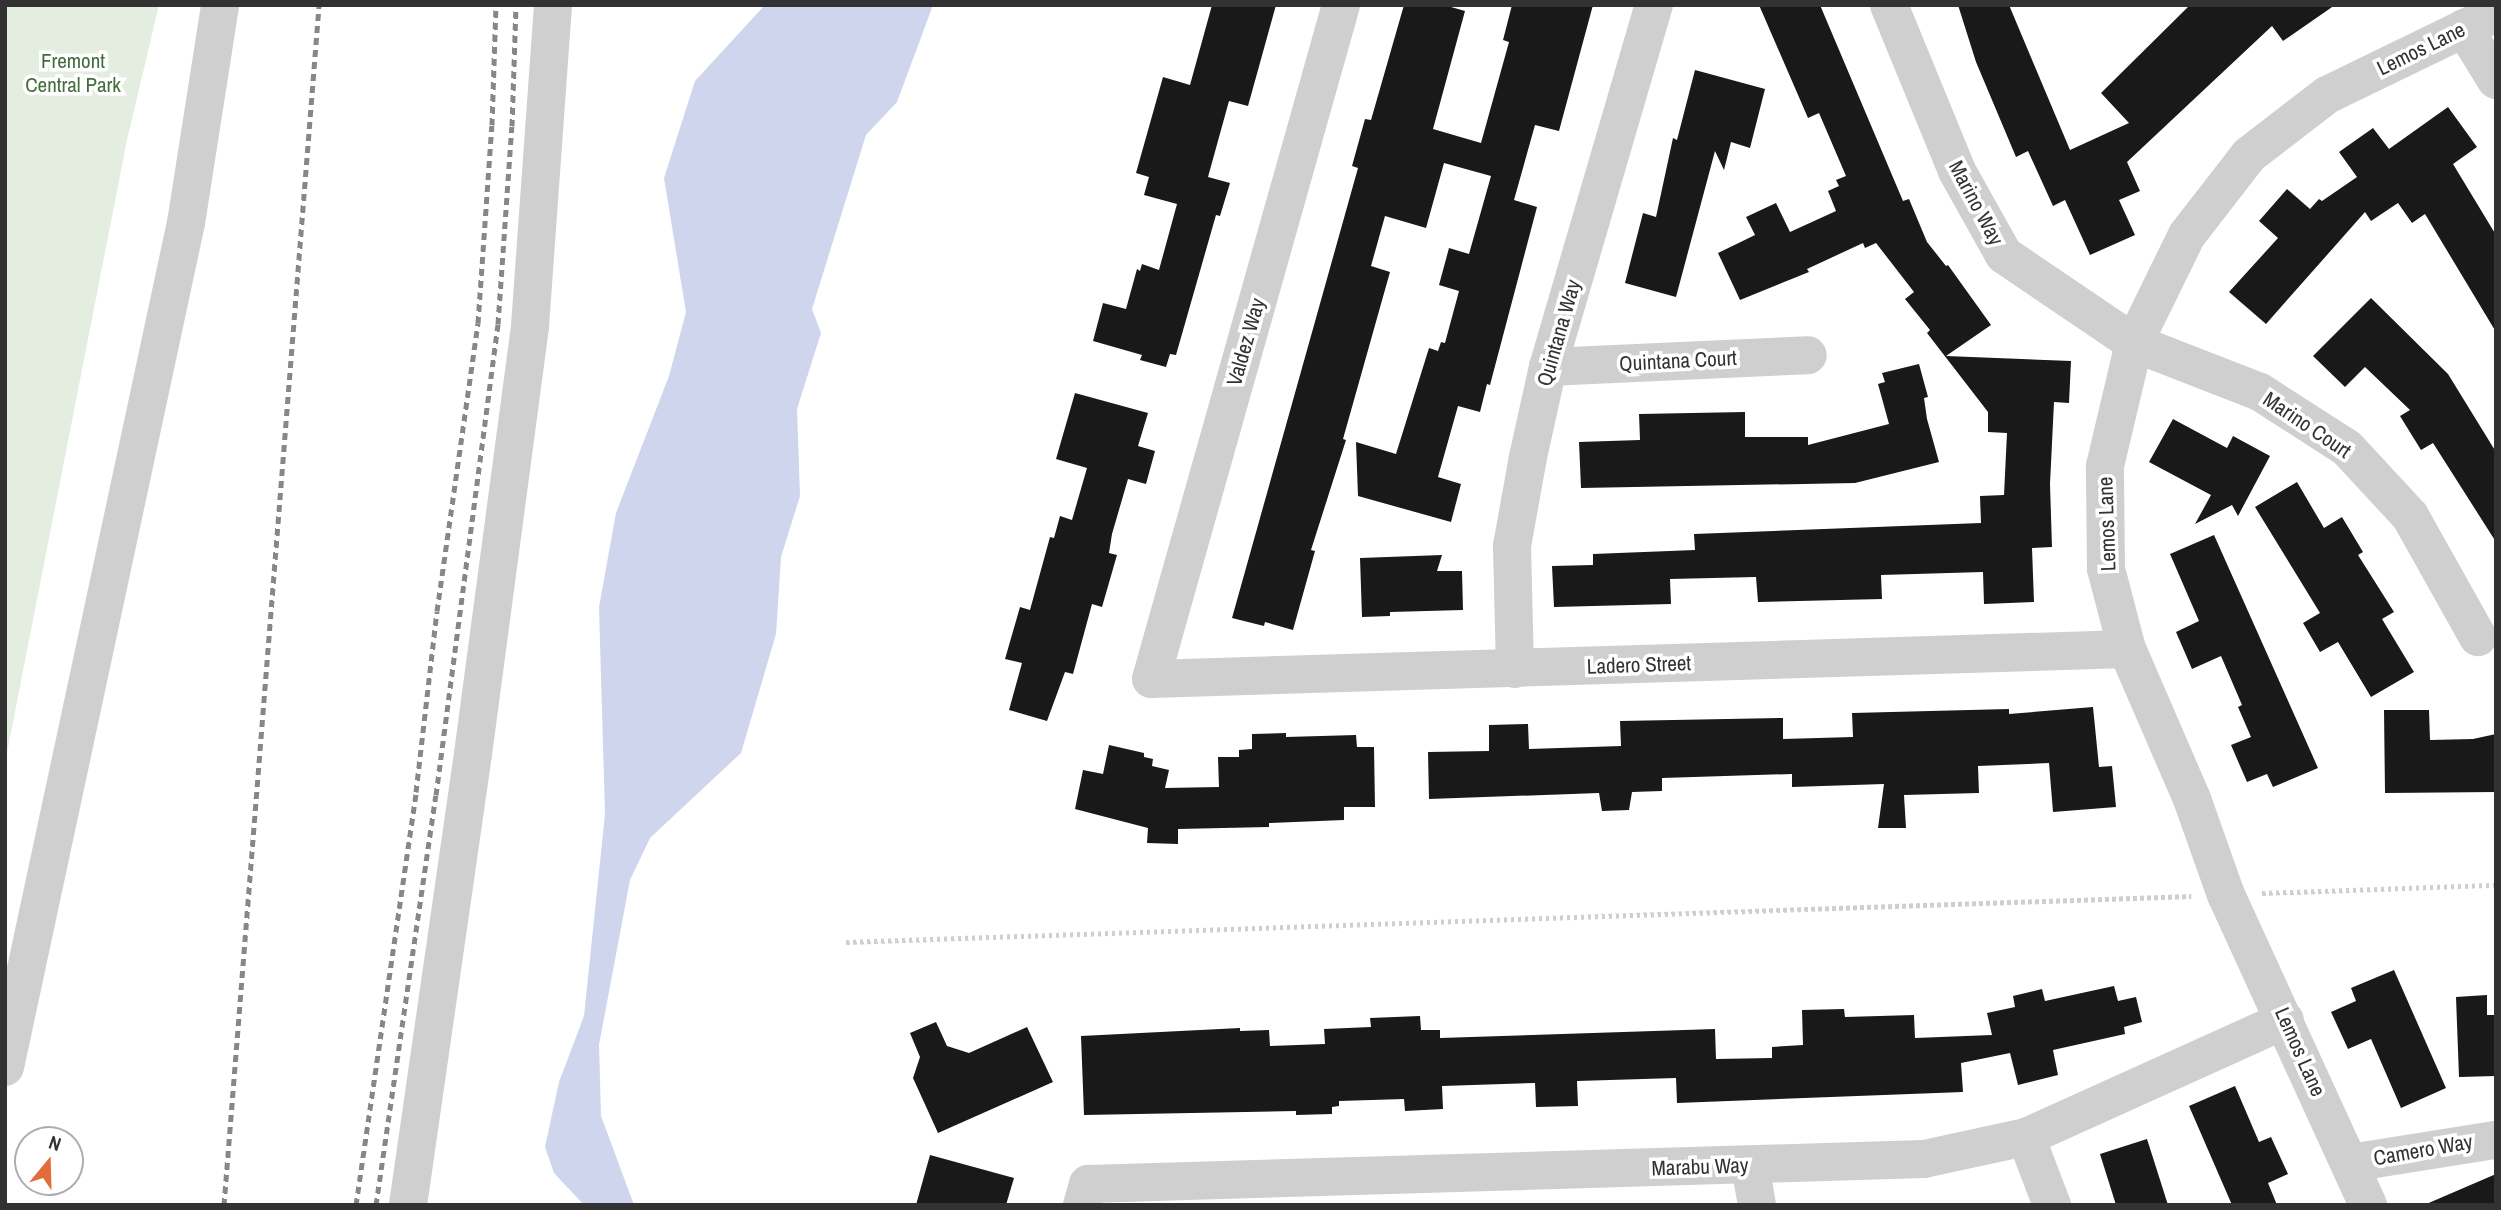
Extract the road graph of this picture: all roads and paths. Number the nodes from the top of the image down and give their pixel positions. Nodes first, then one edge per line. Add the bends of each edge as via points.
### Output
1 (220, 5) edge
2 (553, 5) edge
3 (1341, 5) edge
4 (1654, 5) edge
5 (1889, 5) edge
6 (2480, 21) edge
7 (2496, 80) edge
8 (2134, 343) junction
9 (1808, 355) dead end
10 (1548, 367) junction
11 (2478, 637) dead end
12 (2127, 649) junction
13 (1516, 669) junction
14 (1152, 678) joint
15 (2496, 885) edge
16 (2226, 895) junction
17 (846, 942) dead end
18 (2285, 1020) junction
19 (5, 1067) edge
20 (2026, 1137) junction
21 (2496, 1140) edge
22 (2350, 1163) junction
23 (1750, 1166) junction
24 (1085, 1194) edge
25 (408, 1205) edge
26 (1757, 1205) edge
27 (2052, 1205) edge
28 (2368, 1205) edge

1 - 19 street via 186,223
2 - 25 street via 530,326
3 - 14 street, Valdez Way
4 - 10 street, Quintana Way
5 - 8 street, Marino Way via 1957,172 2004,255
6 - 7 street
6 - 8 street, Lemos Lane via 2326,95 2249,155 2187,235
8 - 11 street, Marino Court via 2260,393 2347,448 2410,516
8 - 12 street, Lemos Lane via 2105,466 2106,569
9 - 10 street, Quintana Court
10 - 13 street, Quintana Way via 1512,546
12 - 13 street, Ladero Street
12 - 16 street, Lemos Lane via 2192,799
13 - 14 street, Ladero Street
15 - 16 path
16 - 17 path
16 - 18 street, Lemos Lane
18 - 20 street, Marabu Way
18 - 22 street, Lemos Lane
20 - 23 street, Marabu Way via 1924,1159
20 - 27 street
21 - 22 street, Camero Way
22 - 28 street, Lemos Lane
23 - 24 street, Marabu Way
23 - 26 street

